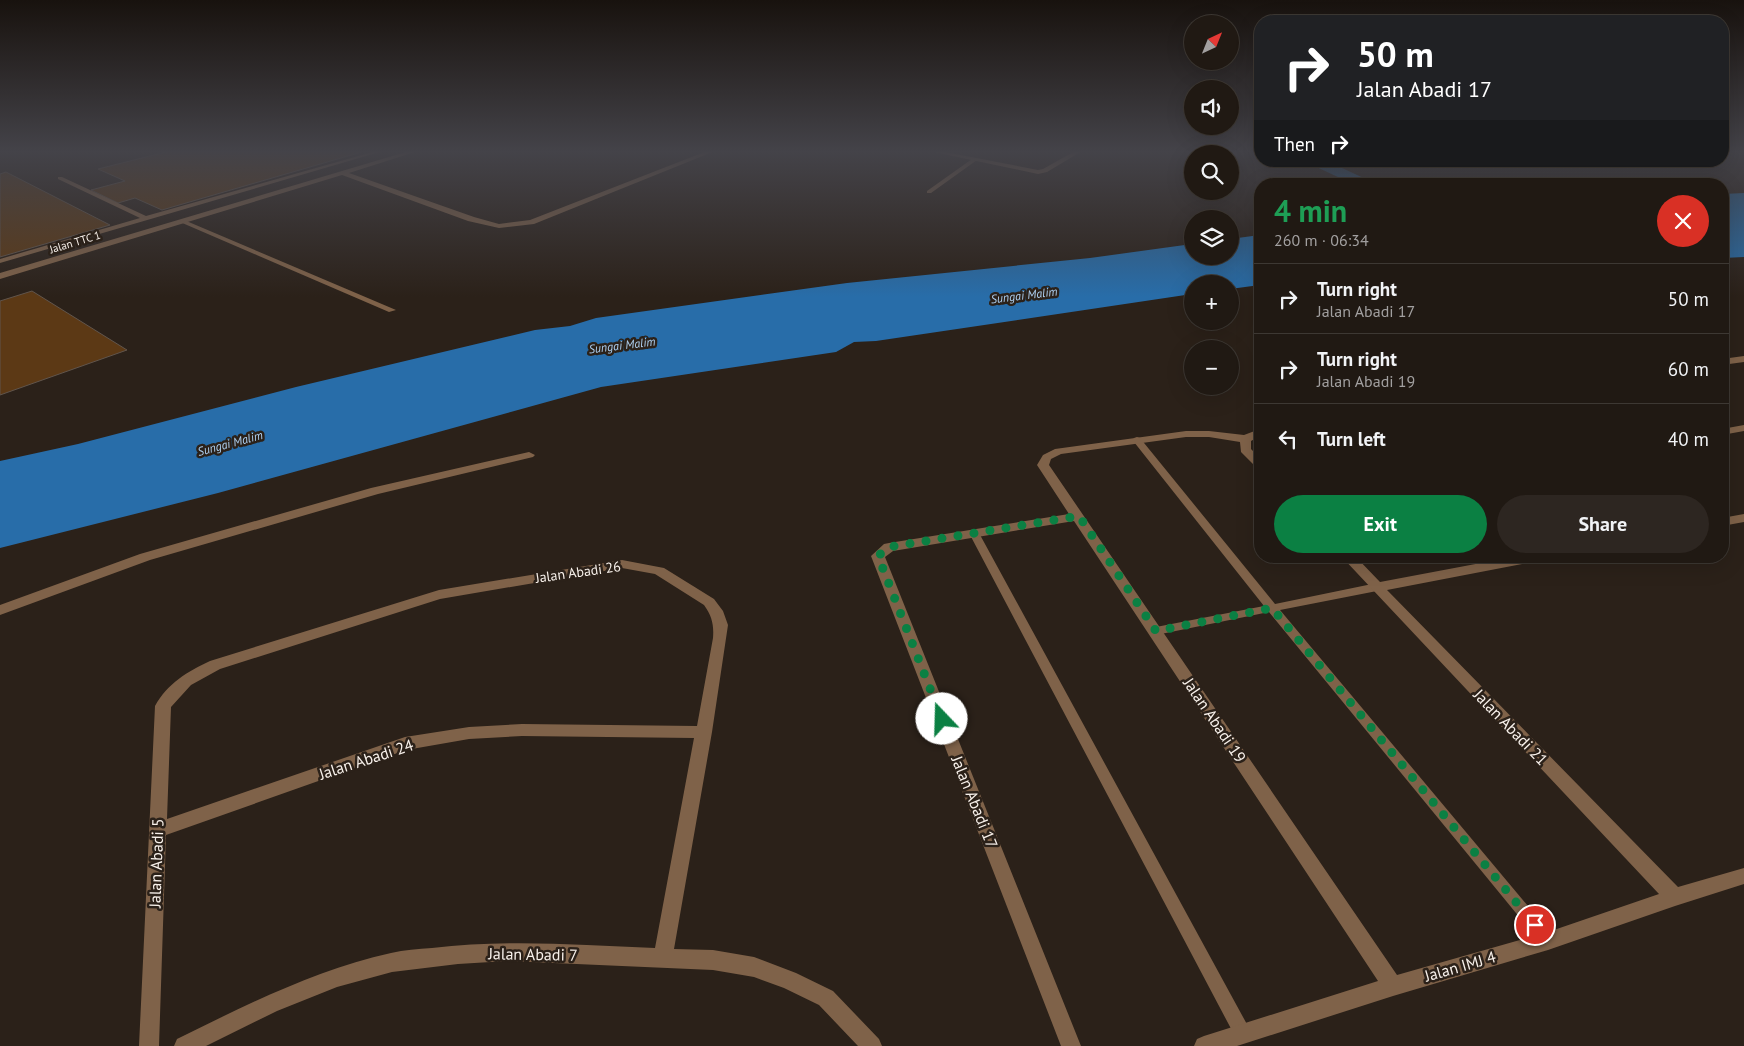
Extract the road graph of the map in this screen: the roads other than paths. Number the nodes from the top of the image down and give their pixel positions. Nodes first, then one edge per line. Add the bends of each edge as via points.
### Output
1 (106, 200) edge
2 (209, 200) edge
3 (253, 200) edge
4 (417, 200) edge
5 (588, 200) edge
6 (145, 218) junction
7 (182, 221) junction
8 (0, 261) edge
9 (0, 276) edge
10 (392, 310) dead end
11 (1744, 359) edge
12 (1729, 361) edge
13 (1744, 428) edge
14 (1729, 431) edge
15 (1254, 435) edge
16 (1246, 439) junction
17 (1136, 440) junction
18 (529, 455) dead end
19 (1254, 459) edge
20 (1079, 516) junction
21 (1744, 518) edge
22 (1729, 521) edge
23 (974, 533) junction
24 (1355, 563) edge
25 (1506, 563) edge
26 (1377, 587) junction
27 (1272, 608) junction
28 (0, 610) edge
29 (1156, 631) junction
30 (180, 686) joint
31 (704, 732) junction
32 (158, 830) junction
33 (1744, 876) edge
34 (1675, 897) junction
35 (1548, 940) junction
36 (663, 958) junction
37 (1393, 986) junction
38 (1243, 1034) junction
39 (149, 1046) edge
40 (184, 1046) edge
41 (872, 1046) edge
42 (1071, 1046) edge
43 (1204, 1046) edge

1 - 6 lane
2 - 6 lane
3 - 7 street, Jalan TTC 1
4 - 5 street via 499,226 531,222
6 - 8 lane
7 - 9 street, Jalan TTC 1
7 - 10 lane
11 - 12 street
13 - 14 lane
15 - 16 street
16 - 17 street via 1186,434
16 - 19 street via 1245,450
17 - 20 street, Jalan Abadi 19 via 1059,451 1049,454 1044,460 1044,465
17 - 27 lane
18 - 28 street via 375,491 145,557
20 - 23 street, Jalan Abadi 17
20 - 29 street, Jalan Abadi 19
21 - 22 street
23 - 38 lane
23 - 42 street, Jalan Abadi 17 via 889,547 878,556
24 - 26 street, Jalan Abadi 21
25 - 26 street
26 - 27 lane
26 - 34 street, Jalan Abadi 21
27 - 29 lane
27 - 35 lane
29 - 37 street, Jalan Abadi 19
30 - 31 street, Jalan Abadi 26 via 216,664 439,595 622,564 659,571 709,602 716,611 721,625 720,638
30 - 32 street, Jalan Abadi 5 via 163,706
31 - 32 street, Jalan Abadi 24 via 522,730 468,733 414,742
31 - 36 street, Jalan Abadi 26
32 - 39 street, Jalan Abadi 5
33 - 34 street, Jalan IMJ 4
34 - 35 street, Jalan IMJ 4
35 - 37 street, Jalan IMJ 4
36 - 40 street, Jalan Abadi 7 via 506,951 392,962 337,977 270,1004
36 - 41 street, Jalan Abadi 7 via 713,960 754,967 789,980 826,998
37 - 38 street, Jalan IMJ 4
38 - 43 street, Jalan IMJ 4

